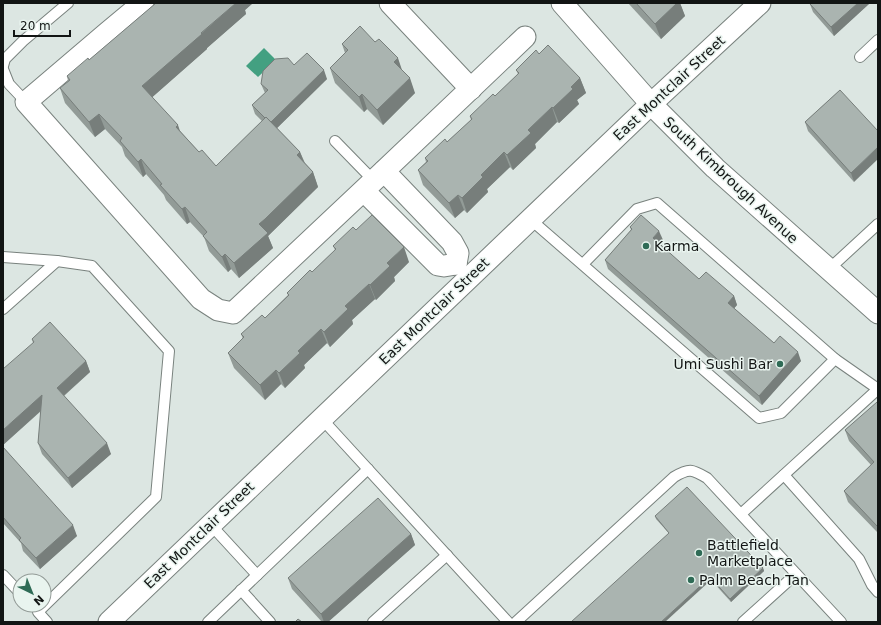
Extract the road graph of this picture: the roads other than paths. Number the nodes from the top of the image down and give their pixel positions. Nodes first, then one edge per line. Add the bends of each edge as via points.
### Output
1 (68, 3) edge
2 (143, 3) edge
3 (390, 3) edge
4 (562, 3) edge
5 (760, 3) edge
6 (526, 37) dead end
7 (878, 40) edge
8 (860, 57) dead end
9 (3, 66) edge
10 (3, 69) edge
11 (471, 89) junction
12 (26, 102) junction
13 (651, 104) junction
14 (335, 141) dead end
15 (374, 181) junction
16 (530, 219) junction
17 (878, 224) edge
18 (3, 257) edge
19 (57, 261) junction
20 (583, 264) junction
21 (463, 270) junction
22 (828, 270) junction
23 (3, 309) edge
24 (878, 313) edge
25 (835, 359) junction
26 (878, 389) edge
27 (322, 418) junction
28 (368, 469) junction
29 (784, 475) junction
30 (741, 514) junction
31 (210, 525) junction
32 (447, 555) junction
33 (796, 574) junction
34 (3, 575) edge
35 (258, 575) junction
36 (12, 585) edge
37 (876, 586) edge
38 (241, 590) junction
39 (52, 591) edge
40 (39, 613) edge
41 (47, 622) edge
42 (109, 622) edge
43 (208, 622) edge
44 (270, 622) edge
45 (373, 622) edge
46 (508, 622) edge
47 (516, 622) edge
48 (743, 622) edge
49 (841, 622) edge

1 - 9 lane via 23,41 5,59
2 - 12 street
3 - 11 street
4 - 13 street, South Kimbrough Avenue
5 - 13 street, East Montclair Street
6 - 11 street
7 - 8 lane
10 - 12 lane via 9,84
11 - 15 street
12 - 15 street via 201,299 218,310 233,313
13 - 16 street, East Montclair Street
13 - 22 street, South Kimbrough Avenue via 715,168
14 - 15 lane
15 - 21 street via 452,242
15 - 21 street via 438,265
16 - 20 lane
16 - 21 street, East Montclair Street
17 - 22 lane
18 - 19 lane
19 - 23 lane
19 - 39 lane via 92,266 169,352 156,496
20 - 25 lane via 760,418 781,413
20 - 25 lane via 637,209 657,203
21 - 27 street, East Montclair Street
22 - 24 street, South Kimbrough Avenue
25 - 26 lane
26 - 29 lane
27 - 28 lane
27 - 31 street, East Montclair Street
28 - 32 lane
28 - 35 lane
29 - 30 lane
29 - 37 lane via 859,559
30 - 33 lane
30 - 47 lane via 707,478 696,471 684,471 668,482
31 - 35 lane
31 - 42 street, East Montclair Street
32 - 45 lane
32 - 46 lane
33 - 48 lane
33 - 49 lane
34 - 36 lane
35 - 38 lane
38 - 43 lane
38 - 44 lane
40 - 41 lane

